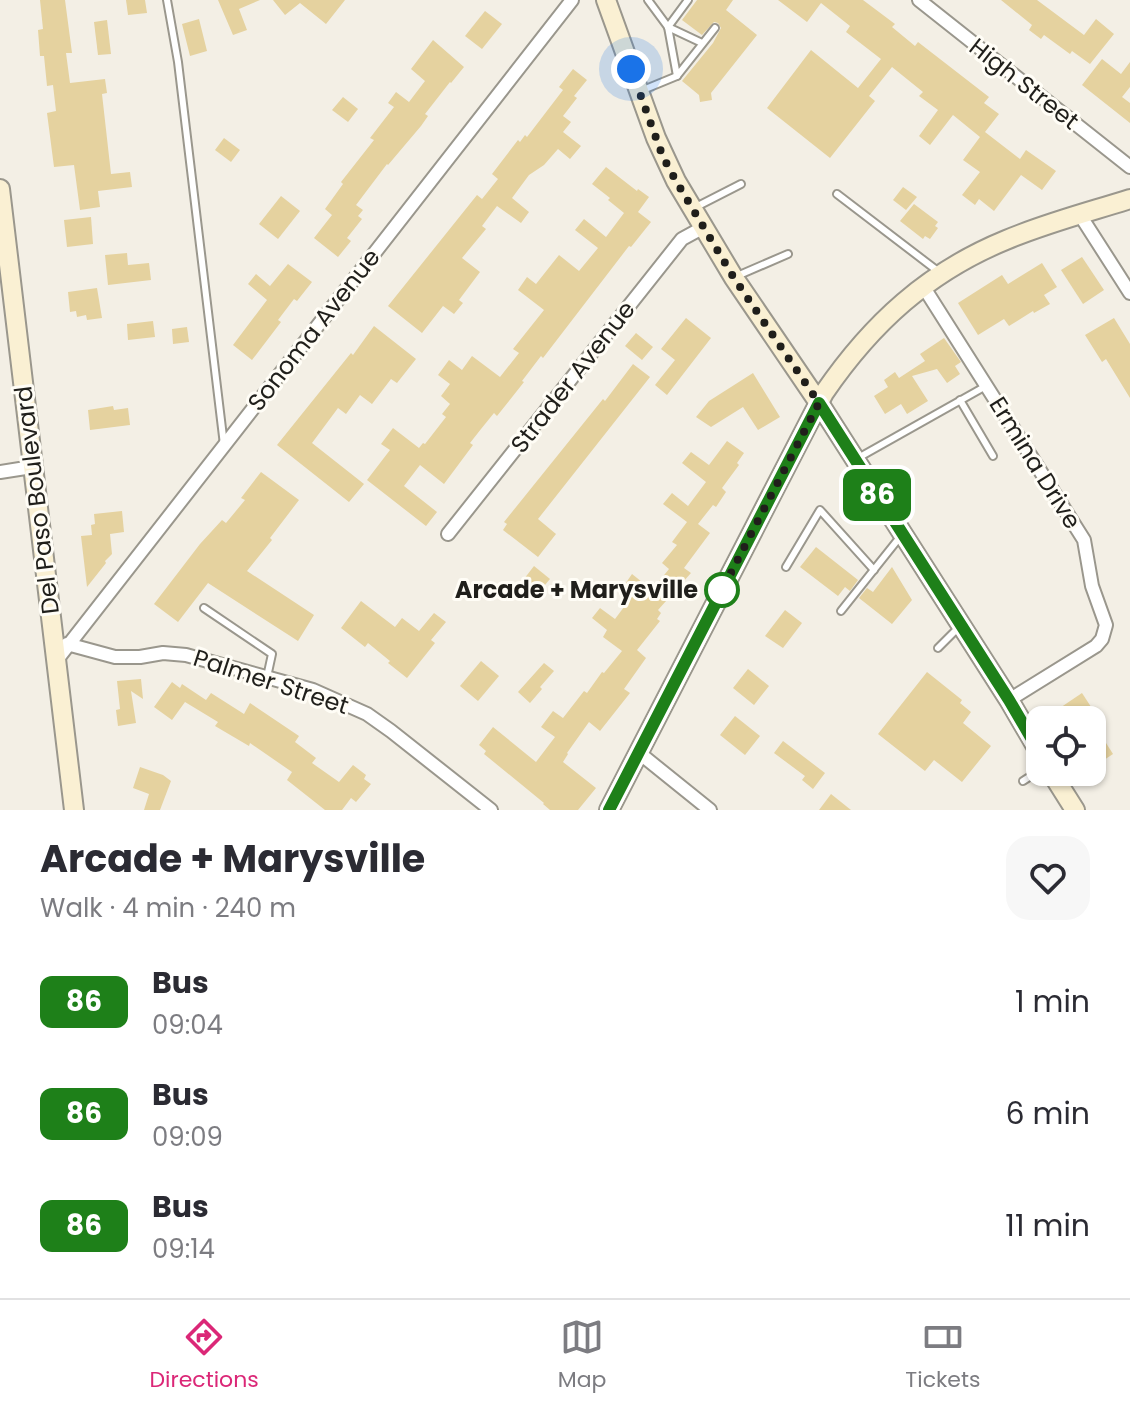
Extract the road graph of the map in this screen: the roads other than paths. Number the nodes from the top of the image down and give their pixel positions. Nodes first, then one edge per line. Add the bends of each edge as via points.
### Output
1 (167, 0) edge
2 (572, 0) edge
3 (606, 0) edge
4 (648, 0) edge
5 (688, 0) edge
6 (919, 0) edge
7 (668, 27) junction
8 (715, 28) dead end
9 (702, 43) junction
10 (677, 76) junction
11 (639, 91) junction
12 (1130, 167) edge
13 (741, 184) dead end
14 (0, 189) edge
15 (837, 194) dead end
16 (1130, 199) edge
17 (692, 209) junction
18 (1080, 215) junction
19 (704, 227) junction
20 (788, 254) dead end
21 (941, 274) junction
22 (734, 278) junction
23 (923, 286) junction
24 (1130, 293) edge
25 (8, 318) edge
26 (986, 386) junction
27 (960, 400) junction
28 (819, 403) junction
29 (224, 445) junction
30 (993, 456) dead end
31 (855, 459) junction
32 (32, 467) junction
33 (0, 472) edge
34 (448, 534) dead end
35 (902, 534) junction
36 (786, 567) dead end
37 (874, 570) junction
38 (204, 608) dead end
39 (841, 611) dead end
40 (960, 625) junction
41 (67, 644) junction
42 (938, 648) dead end
43 (56, 661) junction
44 (267, 677) junction
45 (1009, 700) junction
46 (1026, 729) edge
47 (638, 752) junction
48 (1026, 779) edge
49 (1023, 781) dead end
50 (1060, 786) edge
51 (74, 810) edge
52 (491, 810) edge
53 (609, 810) edge
54 (710, 810) edge
55 (1075, 810) edge

1 - 29 lane
2 - 29 street, Sonoma Avenue
3 - 11 main road
4 - 7 lane
5 - 7 lane
6 - 12 street, High Street
7 - 9 lane
7 - 10 lane
8 - 9 lane
9 - 10 lane
10 - 11 lane
11 - 17 main road via 663,157
13 - 17 lane
14 - 25 main road, Del Paso Boulevard
15 - 21 lane
16 - 18 main road
17 - 19 main road
18 - 21 main road via 1008,239
18 - 24 street
19 - 22 main road
19 - 34 street, Strader Avenue via 682,239
20 - 22 lane
21 - 23 main road
22 - 28 main road
23 - 26 street, Ermina Drive
23 - 28 main road via 872,330
25 - 32 main road, Del Paso Boulevard
26 - 27 lane
26 - 45 street, Ermina Drive via 1084,540 1106,625 1096,646
27 - 30 lane
27 - 31 lane
28 - 31 main road
28 - 47 main road
29 - 41 street, Sonoma Avenue
31 - 35 main road
32 - 33 street
32 - 43 main road, Del Paso Boulevard
35 - 37 lane
35 - 40 main road
36 - 37 lane via 820,510
37 - 39 lane
38 - 44 lane via 272,654
40 - 42 lane
40 - 45 main road
41 - 43 street, Sonoma Avenue
41 - 44 street, Palmer Street via 115,657 186,655
43 - 51 main road, Del Paso Boulevard
44 - 52 street, Palmer Street via 367,714
45 - 46 main road
47 - 53 main road
47 - 54 street
48 - 49 lane
50 - 55 main road

